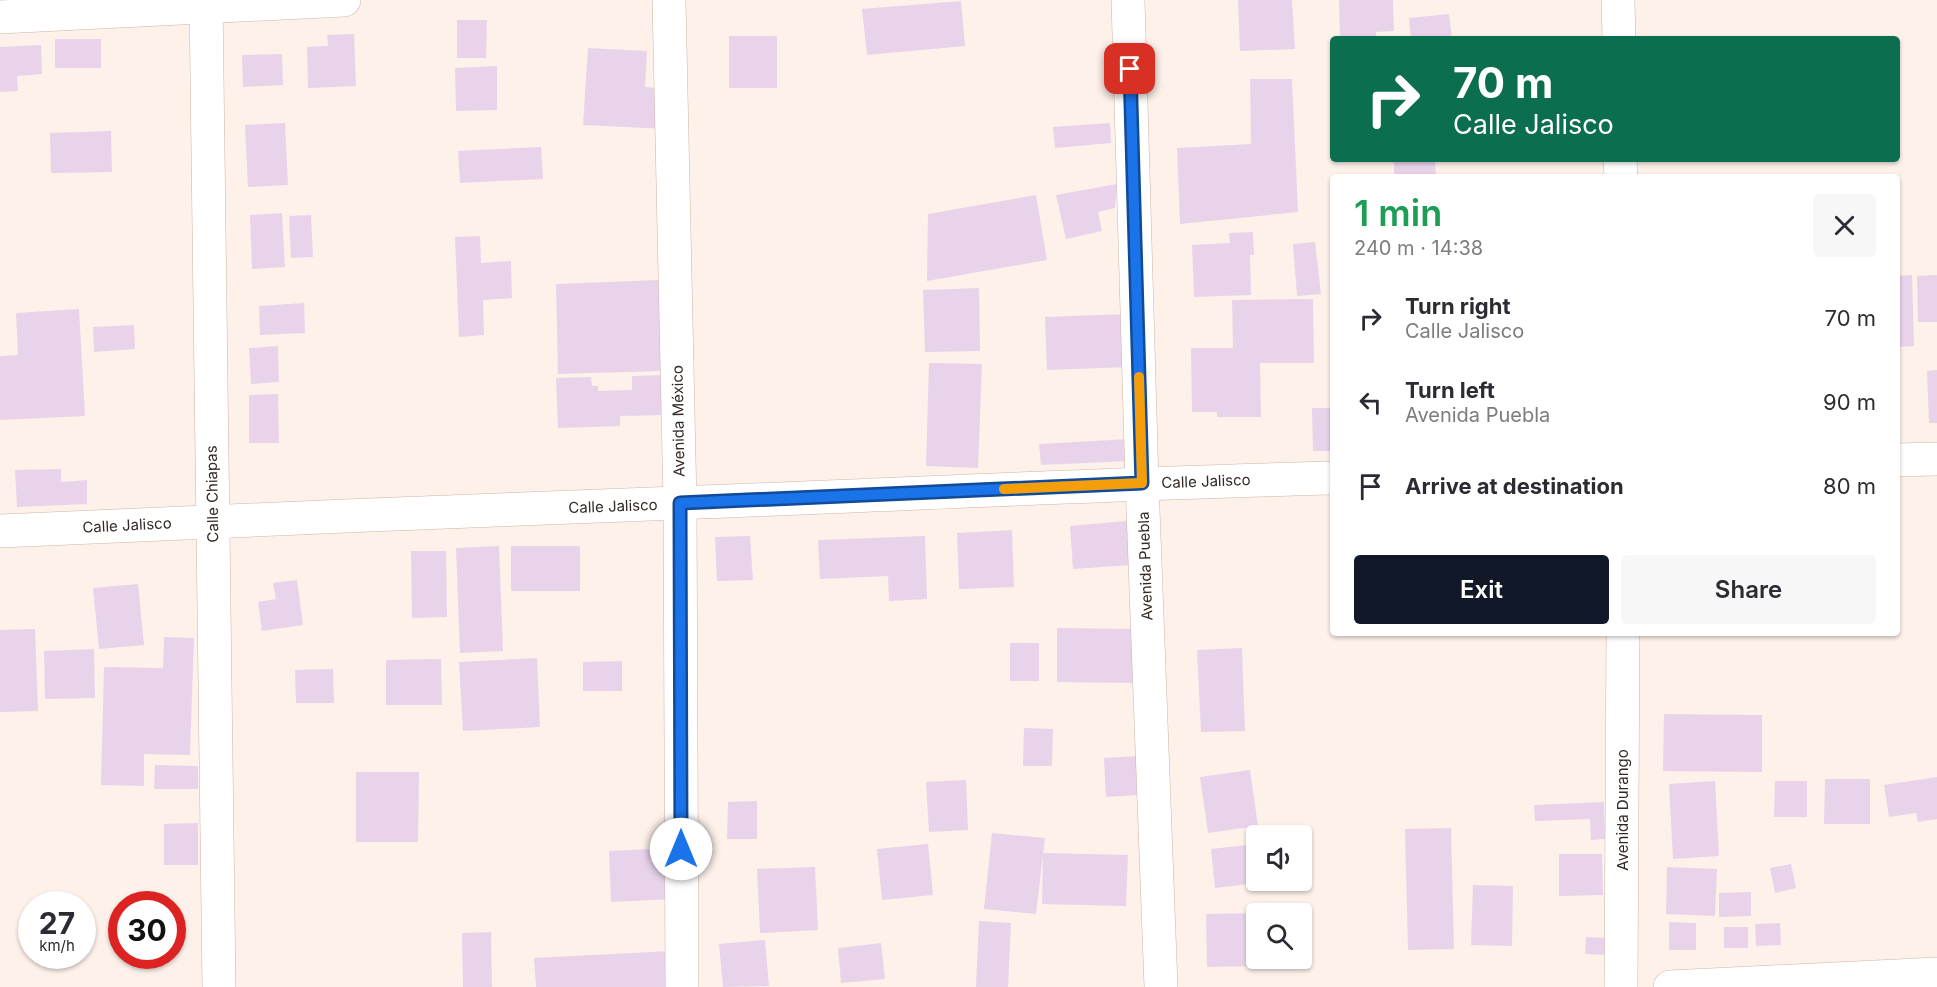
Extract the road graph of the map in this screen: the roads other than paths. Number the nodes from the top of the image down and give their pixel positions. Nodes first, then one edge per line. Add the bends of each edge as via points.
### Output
1 (344, 0) edge
2 (669, 0) edge
3 (1128, 0) edge
4 (1618, 0) edge
5 (206, 3) edge
6 (0, 17) edge
7 (1618, 36) edge
8 (1937, 459) edge
9 (1900, 460) edge
10 (1330, 478) edge
11 (1142, 483) junction
12 (680, 503) junction
13 (213, 520) junction
14 (0, 531) edge
15 (1623, 636) edge
16 (1937, 974) edge
17 (219, 987) edge
18 (682, 987) edge
19 (1161, 987) edge
20 (1620, 987) edge
21 (1670, 987) edge

1 - 5 street
2 - 12 street, Avenida México
3 - 11 street, Avenida Puebla
4 - 7 street
5 - 6 street
5 - 13 street, Calle Chiapas
8 - 9 street
10 - 11 street, Calle Jalisco
11 - 12 street, Calle Jalisco
11 - 19 street, Avenida Puebla
12 - 13 street, Calle Jalisco
12 - 18 street, Avenida México
13 - 14 street, Calle Jalisco
13 - 17 street, Calle Chiapas
15 - 20 street, Avenida Durango
16 - 21 street

